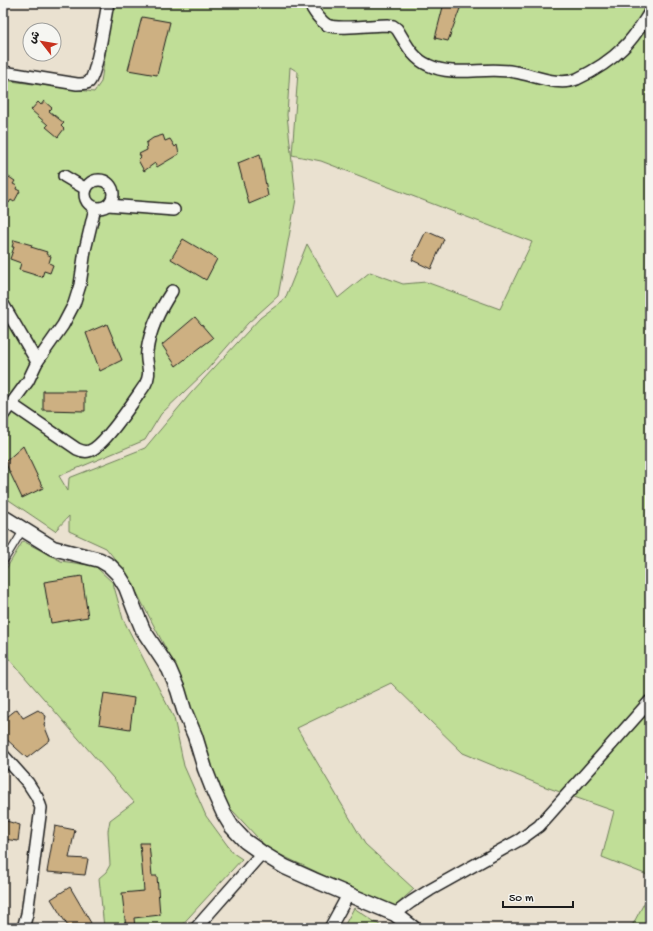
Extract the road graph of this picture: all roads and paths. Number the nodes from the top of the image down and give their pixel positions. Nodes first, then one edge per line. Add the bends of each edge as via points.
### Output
1 (108, 3) edge
2 (309, 3) edge
3 (650, 12) edge
4 (3, 72) edge
5 (64, 176) dead end
6 (86, 189) junction
7 (108, 205) junction
8 (95, 208) junction
9 (174, 210) dead end
10 (172, 291) dead end
11 (3, 304) edge
12 (37, 362) junction
13 (12, 404) junction
14 (3, 415) edge
15 (3, 517) edge
16 (23, 530) junction
17 (3, 563) edge
18 (650, 701) edge
19 (3, 755) edge
20 (262, 853) junction
21 (348, 895) junction
22 (395, 914) junction
23 (23, 928) edge
24 (196, 928) edge
25 (330, 928) edge
26 (413, 928) edge

1 - 4 street via 97,60 87,83 77,84
2 - 3 street via 328,26 393,26 412,54 428,66 442,70 472,72 502,70 561,81 577,79 614,56 632,38
5 - 6 street
6 - 7 street via 89,183 95,180 108,182 114,194
6 - 8 street via 86,200
7 - 8 street
7 - 9 street
8 - 12 street via 74,304 63,325
10 - 13 street via 162,306 150,336 146,353 148,379 111,432 97,447 90,451 77,449
11 - 12 street
12 - 13 street
13 - 14 street
15 - 16 street
16 - 17 lane
16 - 20 street via 53,548 100,560 118,574 144,630 169,670 178,690 205,769 224,814 245,841
18 - 22 street via 539,826 521,839 430,890
19 - 23 street via 31,788 41,808
20 - 21 street via 285,867
20 - 24 street
21 - 22 street
21 - 25 street
22 - 26 street

